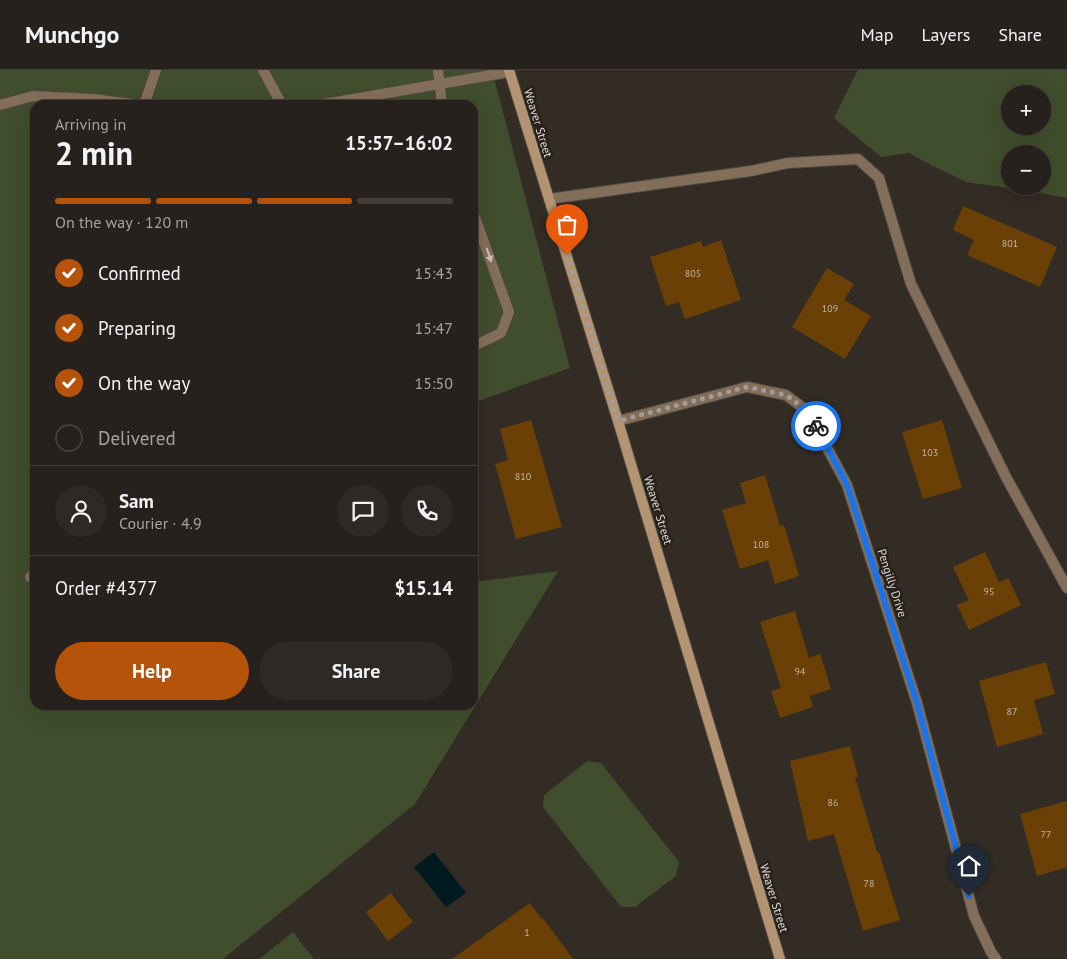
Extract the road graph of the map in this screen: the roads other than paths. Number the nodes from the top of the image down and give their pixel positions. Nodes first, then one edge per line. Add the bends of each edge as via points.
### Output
1 (156, 70) edge
2 (262, 70) edge
3 (438, 70) edge
4 (509, 71) edge
5 (440, 84) junction
6 (93, 100) edge
7 (146, 100) edge
8 (279, 100) edge
9 (374, 100) edge
10 (442, 100) edge
11 (0, 105) edge
12 (549, 200) junction
13 (478, 226) edge
14 (478, 344) edge
15 (618, 421) junction
16 (1067, 588) edge
17 (780, 959) edge
18 (996, 959) edge

1 - 7 street
2 - 8 street
3 - 5 street
4 - 5 street
4 - 12 main road, Weaver Street
5 - 9 street
5 - 10 street
6 - 11 street via 33,96
12 - 15 main road, Weaver Street
12 - 16 street via 788,163 858,160 879,178 911,284 1006,476
13 -> 14 street via 509,312 502,333
15 - 17 main road, Weaver Street
15 - 18 street, Pengilly Drive via 747,387 786,395 802,407 847,485 917,703 974,916

